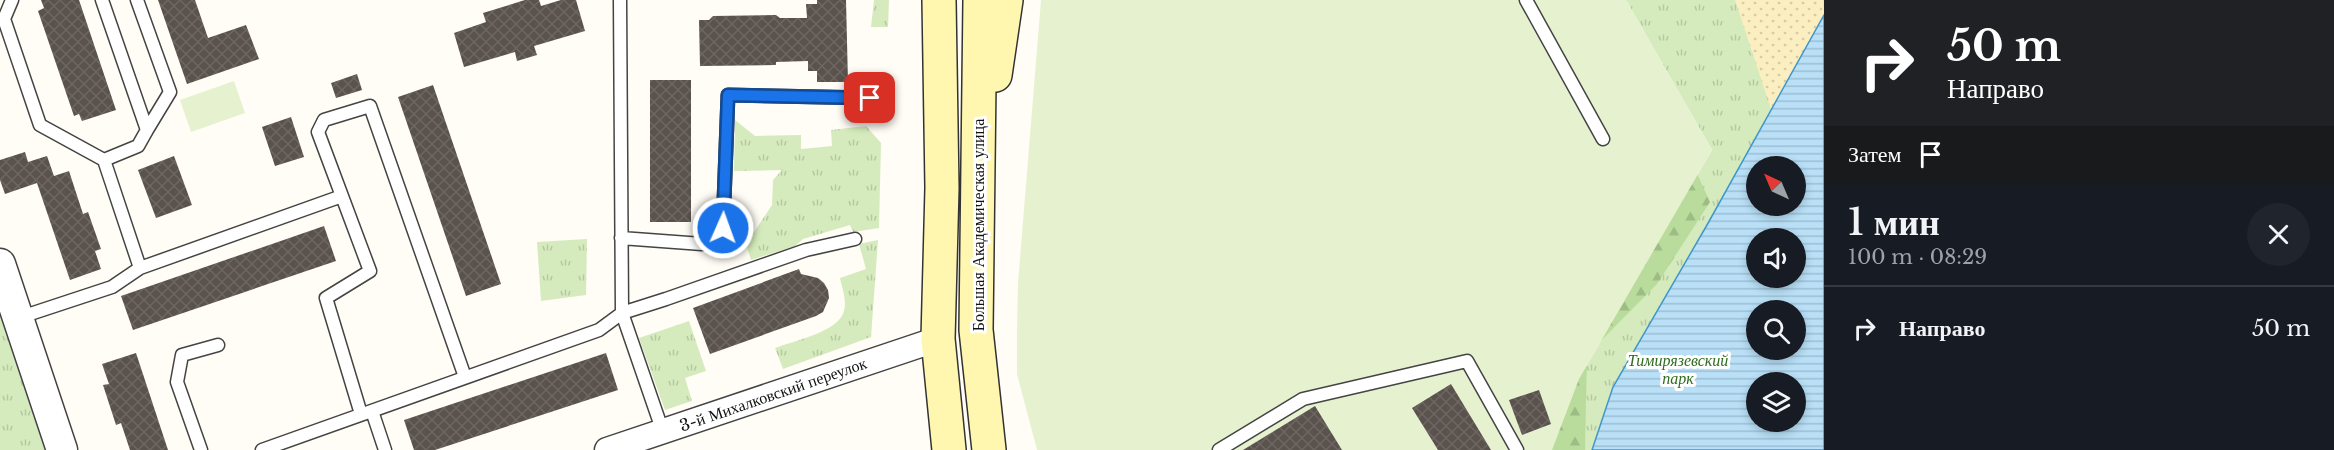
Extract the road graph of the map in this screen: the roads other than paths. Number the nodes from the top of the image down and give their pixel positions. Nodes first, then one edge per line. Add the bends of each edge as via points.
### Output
1 (12, 0) edge
2 (102, 0) edge
3 (137, 0) edge
4 (620, 0) edge
5 (921, 0) edge
6 (939, 0) edge
7 (980, 0) edge
8 (1006, 0) edge
9 (1527, 0) edge
10 (2, 19) edge
11 (870, 98) dead end
12 (147, 130) junction
13 (1603, 139) dead end
14 (104, 160) junction
15 (978, 172) junction
16 (942, 188) junction
17 (342, 196) junction
18 (621, 238) junction
19 (855, 239) dead end
20 (0, 264) edge
21 (140, 268) junction
22 (622, 313) junction
23 (18, 318) junction
24 (938, 339) junction
25 (218, 345) dead end
26 (465, 377) junction
27 (367, 412) junction
28 (663, 432) junction
29 (618, 448) edge
30 (62, 450) edge
31 (201, 450) edge
32 (261, 450) edge
33 (385, 450) edge
34 (949, 450) edge
35 (989, 450) edge
36 (1219, 450) edge
37 (1517, 450) edge

1 - 10 lane
2 - 12 lane
3 - 12 lane via 170,92
4 - 18 lane
5 - 16 main road
6 - 16 main road
7 - 15 main road, Большая Академическая улица
8 - 15 main road
9 - 13 lane
10 - 14 lane via 40,125
11 - 18 lane via 728,95 723,228 702,244
12 - 14 lane via 138,147
14 - 21 lane
15 - 35 main road, Большая Академическая улица via 976,330
16 - 24 main road
17 - 21 lane
17 - 26 lane via 318,132 324,120 370,106
17 - 27 lane via 370,271 326,298
18 - 22 lane
19 - 22 lane via 806,250
20 - 23 street
21 - 23 lane via 112,287
22 - 26 lane via 599,330
22 - 28 lane
23 - 30 street
24 - 28 street, 3-й Михалковский переулок
24 - 34 main road
25 - 31 lane via 182,355 177,382
26 - 27 lane
27 - 32 lane
27 - 33 lane
28 - 29 street, 3-й Михалковский переулок
36 - 37 lane via 1303,399 1467,361

